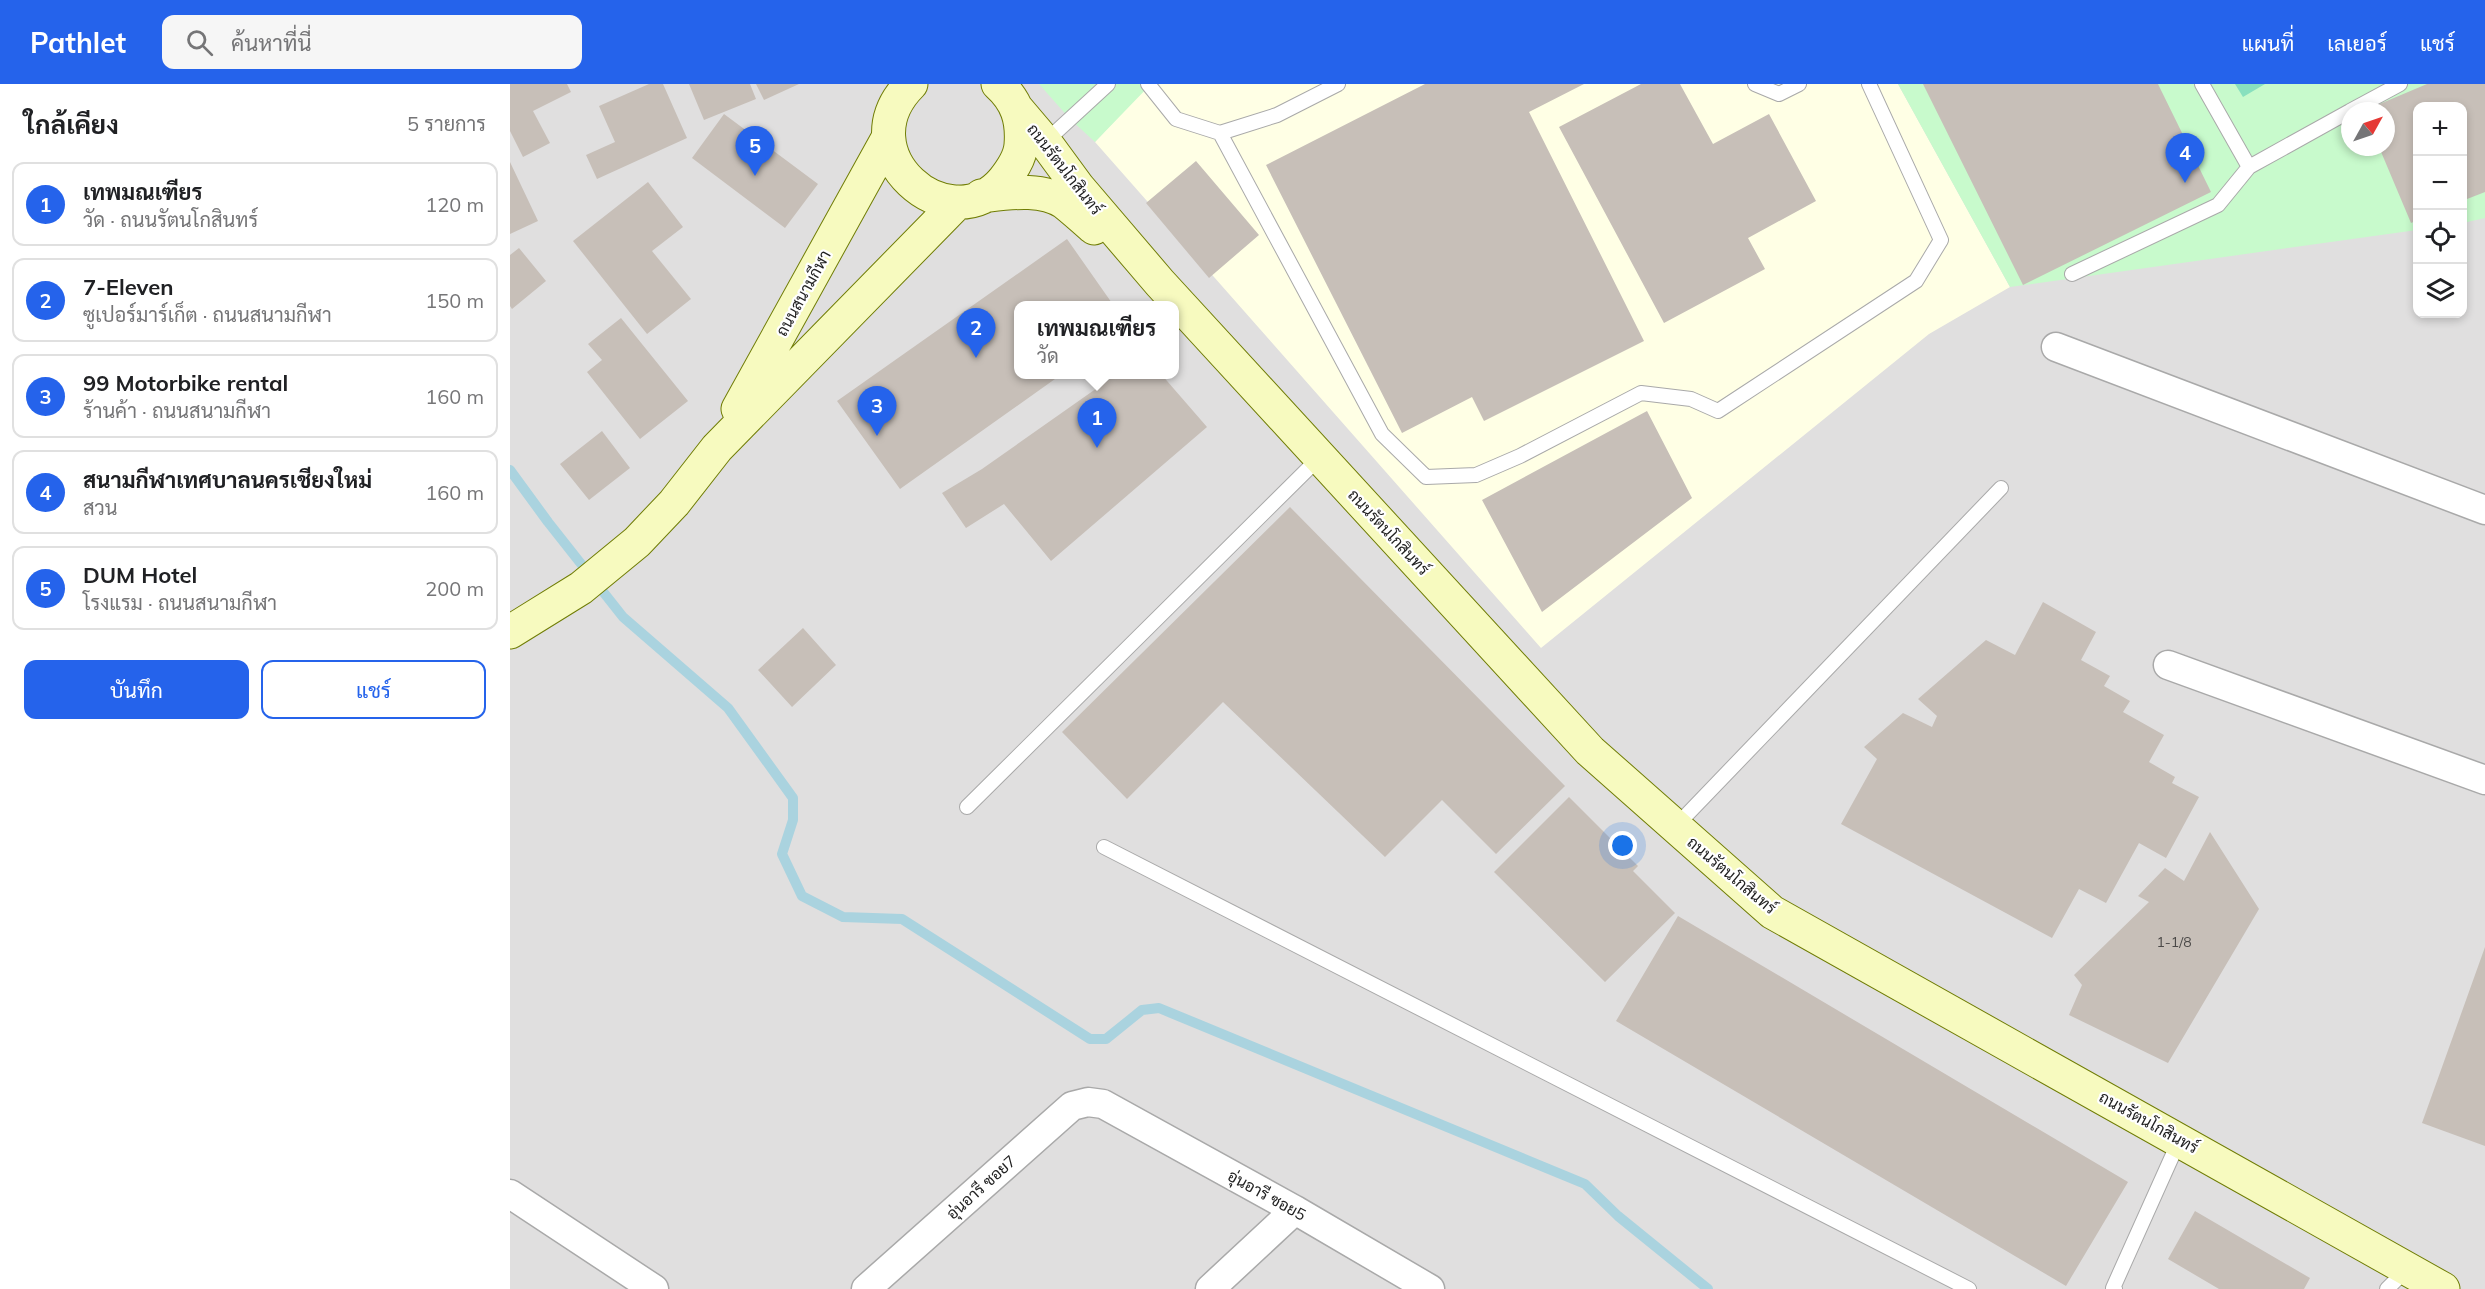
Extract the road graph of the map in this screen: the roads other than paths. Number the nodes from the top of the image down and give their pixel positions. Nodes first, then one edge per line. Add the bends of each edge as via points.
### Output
1 (1108, 84) edge
2 (1148, 84) edge
3 (1338, 84) edge
4 (1755, 84) edge
5 (1799, 84) edge
6 (1869, 84) edge
7 (2202, 84) edge
8 (2400, 84) edge
9 (904, 87) edge
10 (1008, 96) edge
11 (2367, 102) edge
12 (2341, 116) edge
13 (1220, 133) junction
14 (888, 138) junction
15 (1046, 142) junction
16 (2249, 167) junction
17 (970, 199) junction
18 (2072, 274) dead end
19 (1160, 283) junction
20 (1177, 301) edge
21 (1179, 304) edge
22 (2056, 347) dead end
23 (717, 448) junction
24 (1320, 457) junction
25 (2001, 488) dead end
26 (2485, 510) edge
27 (510, 632) edge
28 (2168, 665) dead end
29 (2485, 780) edge
30 (967, 807) dead end
31 (1676, 827) junction
32 (1104, 847) dead end
33 (1103, 1104) joint
34 (2180, 1139) junction
35 (510, 1194) edge
36 (1295, 1210) junction
37 (2397, 1279) edge
38 (2112, 1288) edge
39 (654, 1289) edge
40 (866, 1289) edge
41 (1210, 1289) edge
42 (1430, 1289) edge
43 (1969, 1289) edge
44 (2443, 1289) edge

1 - 15 lane
2 - 13 lane via 1176,119
3 - 13 lane via 1277,115
4 - 5 lane via 1779,94
6 - 13 lane via 1941,240 1916,281 1718,411 1691,399 1641,393 1476,475 1426,477 1382,434
7 - 16 lane
8 - 11 lane
9 - 14 street via 891,115
10 - 15 street, ถนนรัตนโกสินทร์
10 - 17 street, ถนนสนามกีฬา via 1022,129 1013,170 999,185
12 - 16 lane
14 - 17 street via 893,160 905,179 923,193 940,200
14 - 23 street, ถนนสนามกีฬา
15 - 19 street, ถนนรัตนโกสินทร์ via 1078,187
16 - 18 lane via 2218,205
17 - 19 street, ถนนรัตนโกสินทร์ via 1019,191 1064,202
17 - 23 street, ถนนสนามกีฬา
19 - 20 street, ถนนรัตนโกสินทร์
21 - 24 street, ถนนรัตนโกสินทร์
22 - 26 street
23 - 27 street, ถนนสนามกีฬา via 675,503 637,542 580,588
24 - 30 lane
24 - 31 street, ถนนรัตนโกสินทร์ via 1590,751
25 - 31 lane
28 - 29 street
31 - 34 street, ถนนรัตนโกสินทร์ via 1772,912
32 - 43 lane
33 - 36 street, อุ่นอารี ซอย5
33 - 40 street, อุ่นอารี ซอย7 via 1072,1106
34 - 37 street, ถนนรัตนโกสินทร์
34 - 38 lane
35 - 39 street
36 - 41 street
36 - 42 street, อุ่นอารี ซอย5
37 - 44 street, ถนนรัตนโกสินทร์

